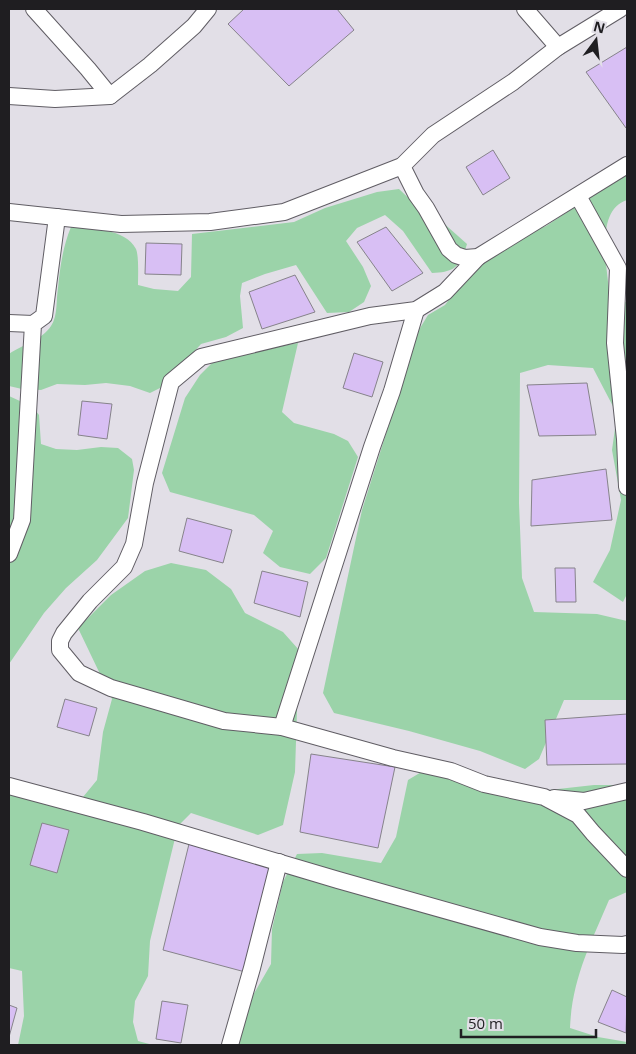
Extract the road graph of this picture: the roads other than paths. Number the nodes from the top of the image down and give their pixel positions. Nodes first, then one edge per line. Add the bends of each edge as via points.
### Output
1 (34, 9) edge
2 (208, 9) edge
3 (524, 9) edge
4 (620, 9) edge
5 (558, 47) junction
6 (9, 96) edge
7 (110, 96) junction
8 (627, 165) edge
9 (402, 166) junction
10 (578, 196) junction
11 (9, 212) edge
12 (57, 217) junction
13 (478, 257) junction
14 (416, 310) junction
15 (9, 323) edge
16 (33, 324) junction
17 (627, 487) edge
18 (9, 554) edge
19 (282, 727) junction
20 (9, 786) edge
21 (627, 791) edge
22 (544, 797) junction
23 (278, 862) junction
24 (627, 869) edge
25 (627, 944) edge
26 (230, 1045) edge

1 - 7 street
2 - 7 street via 194,26
3 - 5 street
4 - 5 street
5 - 9 street via 513,82 433,134
6 - 7 street via 55,99
8 - 10 street
9 - 12 street via 284,212 210,222 121,224
9 - 13 street via 449,249 466,258
10 - 13 street
10 - 17 street via 618,268 615,343
11 - 12 street
12 - 16 street via 44,316
13 - 14 street via 445,292
14 - 19 street
14 - 19 street via 344,322 201,357 171,382 145,483 134,544 124,567 80,613 60,641 60,650 79,673 111,688 224,721
15 - 16 street
16 - 18 street via 22,520
19 - 22 street via 451,771 484,784
20 - 23 street
21 - 22 street via 584,801
22 - 24 street via 578,815
23 - 25 street via 540,937 577,944
23 - 26 street

